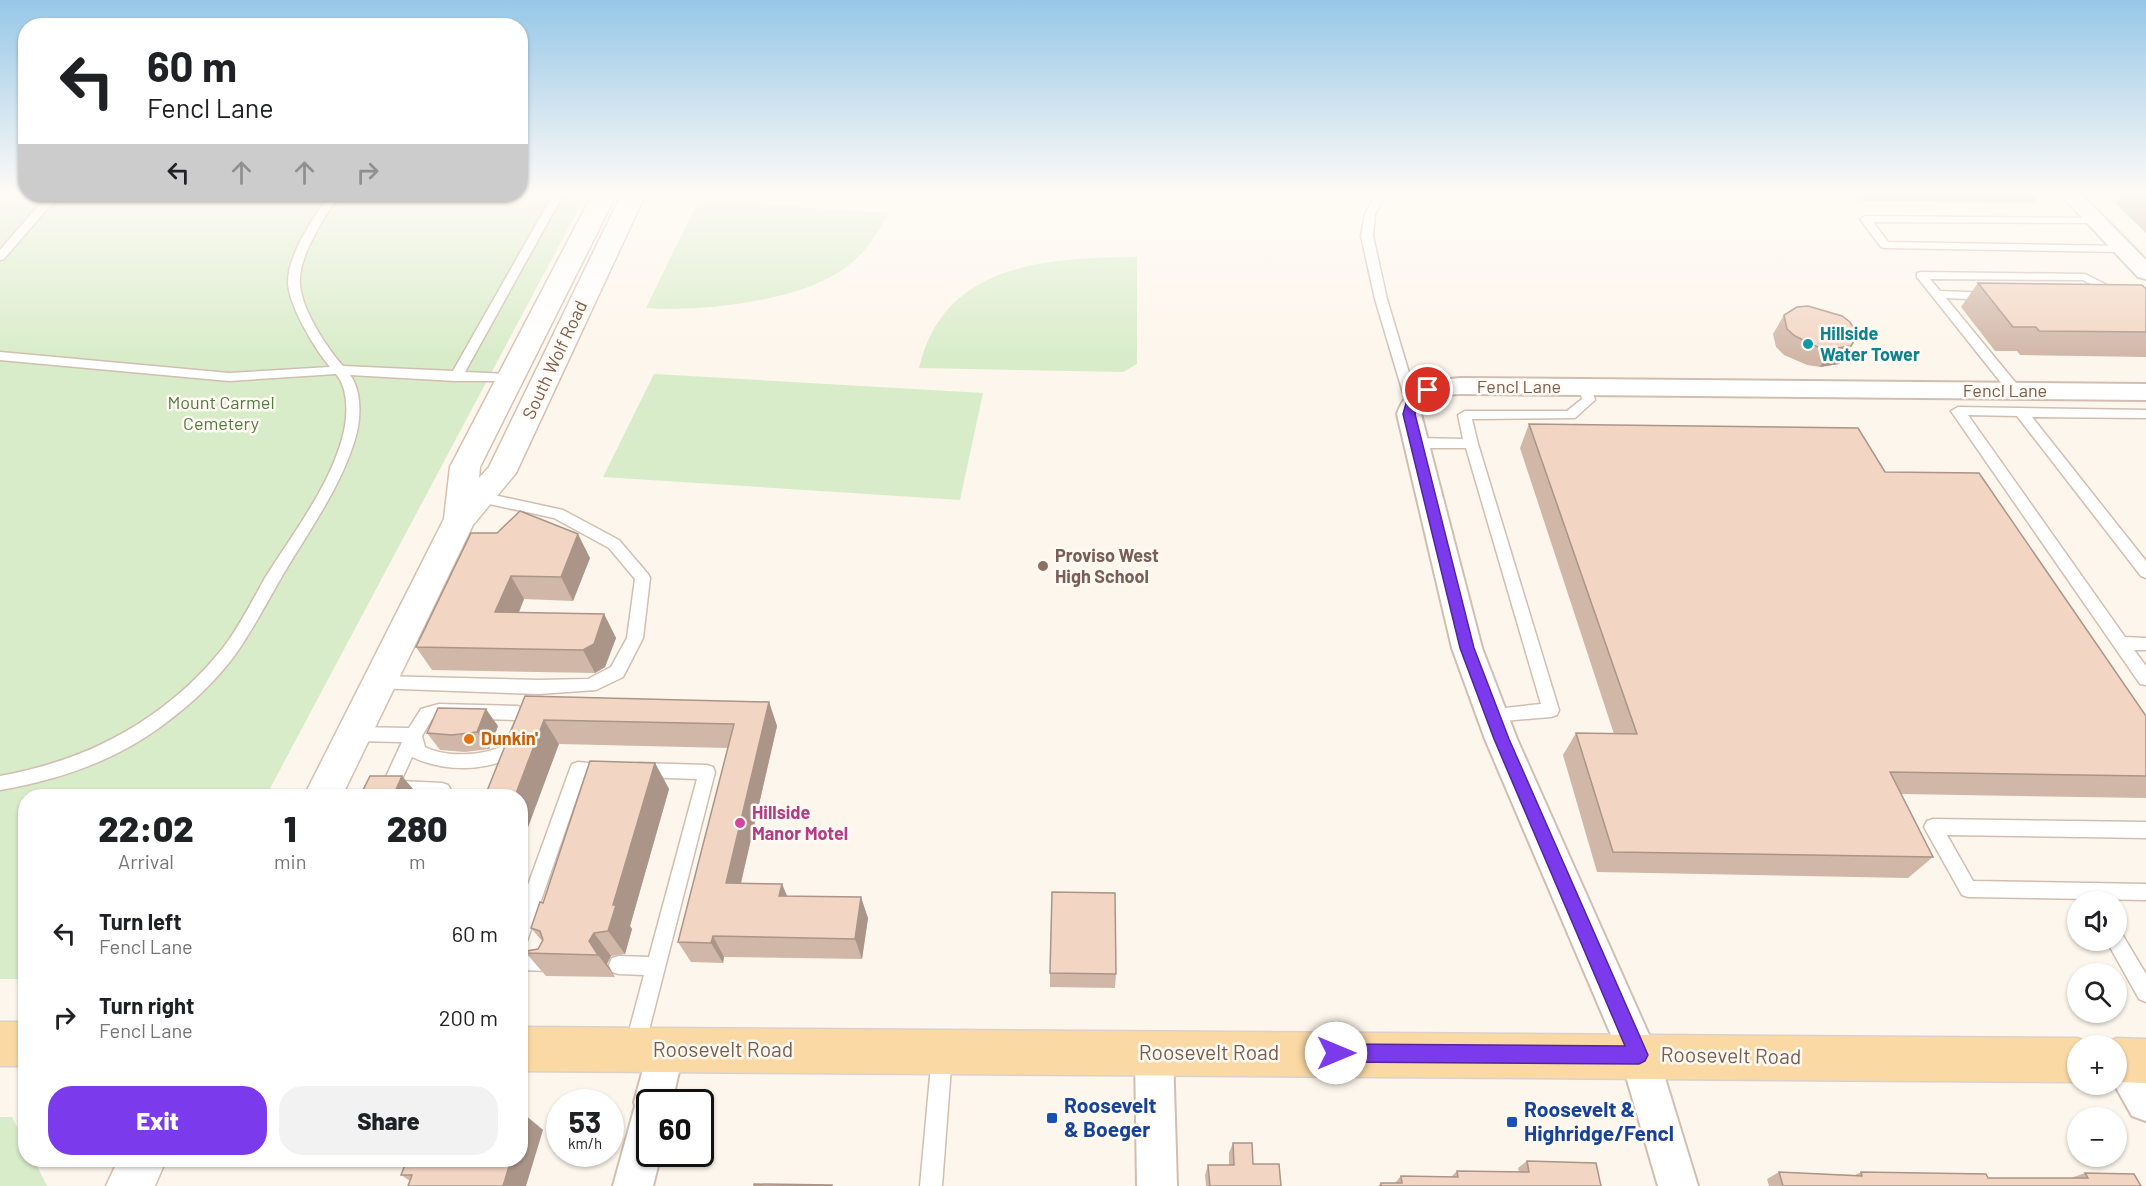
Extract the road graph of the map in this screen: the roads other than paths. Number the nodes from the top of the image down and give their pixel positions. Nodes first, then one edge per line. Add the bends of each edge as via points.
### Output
1 (303, 246) edge
2 (529, 246) edge
3 (578, 246) edge
4 (609, 246) edge
5 (1369, 246) edge
6 (1965, 246) edge
7 (2121, 246) edge
8 (2124, 249) junction
9 (2144, 268) edge
10 (1937, 294) junction
11 (1996, 296) edge
12 (2102, 299) edge
13 (2126, 299) junction
14 (2146, 304) edge
15 (0, 356) edge
16 (339, 370) junction
17 (456, 377) junction
18 (510, 378) junction
19 (1585, 387) junction
20 (2146, 392) edge
21 (2018, 401) junction
22 (1412, 403) junction
23 (2146, 414) edge
24 (1416, 443) junction
25 (1471, 444) junction
26 (470, 508) junction
27 (2146, 572) edge
28 (2121, 643) junction
29 (2146, 644) edge
30 (2146, 679) edge
31 (379, 683) junction
32 (1492, 715) junction
33 (354, 734) junction
34 (414, 735) junction
35 (0, 783) edge
36 (326, 789) edge
37 (388, 789) edge
38 (2146, 830) edge
39 (2146, 892) edge
40 (2127, 893) edge
41 (2067, 895) edge
42 (528, 912) edge
43 (2122, 951) edge
44 (528, 961) edge
45 (550, 962) edge
46 (619, 965) dead end
47 (656, 966) junction
48 (2146, 992) edge
49 (0, 1044) edge
50 (18, 1044) edge
51 (528, 1049) edge
52 (650, 1050) junction
53 (942, 1051) junction
54 (1154, 1052) junction
55 (1639, 1055) junction
56 (2067, 1060) edge
57 (2128, 1061) edge
58 (652, 1089) edge
59 (2146, 1102) edge
60 (140, 1167) edge
61 (638, 1167) edge
62 (130, 1186) edge
63 (633, 1186) edge
64 (931, 1186) edge
65 (1157, 1186) edge
66 (1678, 1186) edge

1 - 16 lane via 294,284 300,305 324,352
2 - 17 lane
3 - 18 main road, South Wolf Road
4 - 26 main road, South Wolf Road via 501,473
5 - 22 lane
6 - 8 lane
7 - 8 street
8 - 9 street
10 - 11 lane
10 - 13 lane via 1921,275 2085,277
10 - 21 lane
12 - 13 lane
13 - 14 lane
15 - 16 lane via 229,377
16 - 17 lane
16 - 35 lane via 347,380 353,405 351,430 342,458 251,616 216,668 180,704 126,740 52,772
17 - 18 lane
18 - 26 main road, South Wolf Road via 465,467
19 - 21 street, Fencl Lane
19 - 22 street, Fencl Lane via 1444,387 1428,390
19 - 25 lane via 1589,400 1570,415 1465,415
20 - 21 street, Fencl Lane
21 - 23 lane
21 - 27 lane
21 - 28 lane via 1958,411
22 - 24 street via 1409,414
24 - 25 lane
24 - 32 street via 1467,648
25 - 32 lane via 1551,710
26 - 31 main road, South Wolf Road
26 - 31 lane via 558,514 614,544 643,578 635,638 617,672 590,685
28 - 29 lane
28 - 30 lane
31 - 33 main road, South Wolf Road
32 - 55 street
33 - 34 lane
33 - 36 main road, South Wolf Road
34 - 34 lane via 417,751 427,758 490,760 511,750 525,718 518,713 432,712 423,717
34 - 37 lane
38 - 41 lane via 1933,827 1968,889
39 - 40 lane
42 - 47 lane via 578,769 707,772
43 - 48 lane
44 - 45 lane
46 - 47 lane
47 - 52 lane
49 - 50 main road
51 - 52 main road, Roosevelt Road
52 - 53 main road, Roosevelt Road
52 - 58 street
53 - 54 main road, Roosevelt Road
53 - 64 lane
54 - 55 main road, Roosevelt Road
54 - 65 street
55 - 56 main road, Roosevelt Road
55 - 66 street
57 - 59 street
60 - 62 main road
61 - 63 street

